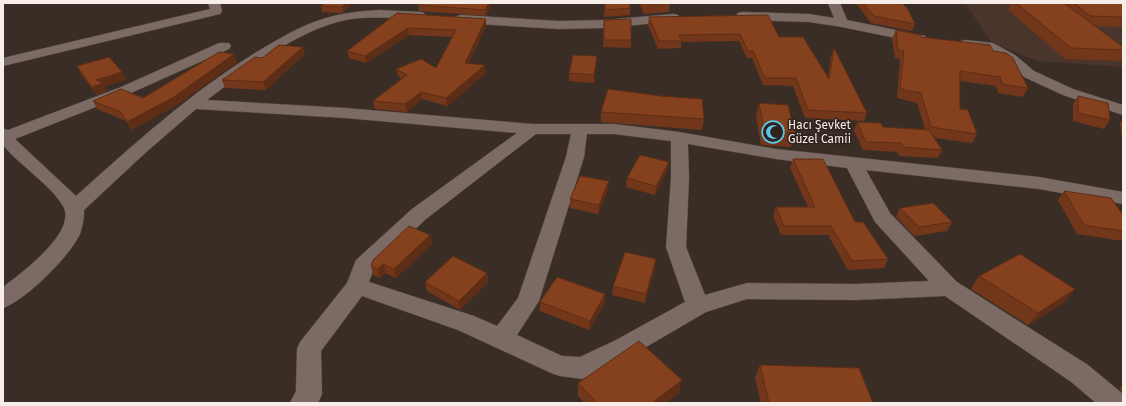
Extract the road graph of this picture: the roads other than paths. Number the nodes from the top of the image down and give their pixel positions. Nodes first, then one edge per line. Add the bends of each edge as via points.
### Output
1 (214, 3) edge
2 (382, 3) edge
3 (834, 3) edge
4 (370, 14) junction
5 (732, 16) edge
6 (434, 18) edge
7 (689, 18) edge
8 (448, 19) edge
9 (842, 23) junction
10 (931, 40) edge
11 (952, 42) edge
12 (224, 46) dead end
13 (3, 62) edge
14 (191, 104) junction
15 (1123, 110) edge
16 (532, 129) junction
17 (580, 129) junction
18 (4, 136) edge
19 (679, 137) junction
20 (853, 163) junction
21 (1123, 198) edge
22 (74, 208) junction
23 (357, 286) junction
24 (949, 288) junction
25 (3, 299) edge
26 (698, 306) junction
27 (501, 338) junction
28 (303, 403) edge
29 (1115, 403) edge

1 - 13 street via 216,11
2 - 4 street
3 - 9 street
4 - 6 street
4 - 14 street via 339,18 290,38 248,63
5 - 9 street via 809,18
7 - 8 street via 559,25
9 - 10 street
11 - 15 street via 988,46 1010,58 1029,74 1068,92
12 - 18 street via 126,90
14 - 16 street via 345,113
14 - 22 street
16 - 17 street
16 - 23 street via 418,214 364,264
17 - 19 street via 614,129
17 - 27 street via 575,157 528,301
18 - 22 street
19 - 20 street via 776,154
19 - 26 street via 680,178 676,247
20 - 21 street via 1039,182
20 - 24 street via 882,217
22 - 25 street via 75,218 71,232 58,251 36,273
23 - 27 street via 466,323
23 - 28 street via 309,349 309,394
24 - 26 street via 856,292 747,291
24 - 29 street via 1079,373
26 - 27 street via 582,368 560,366

